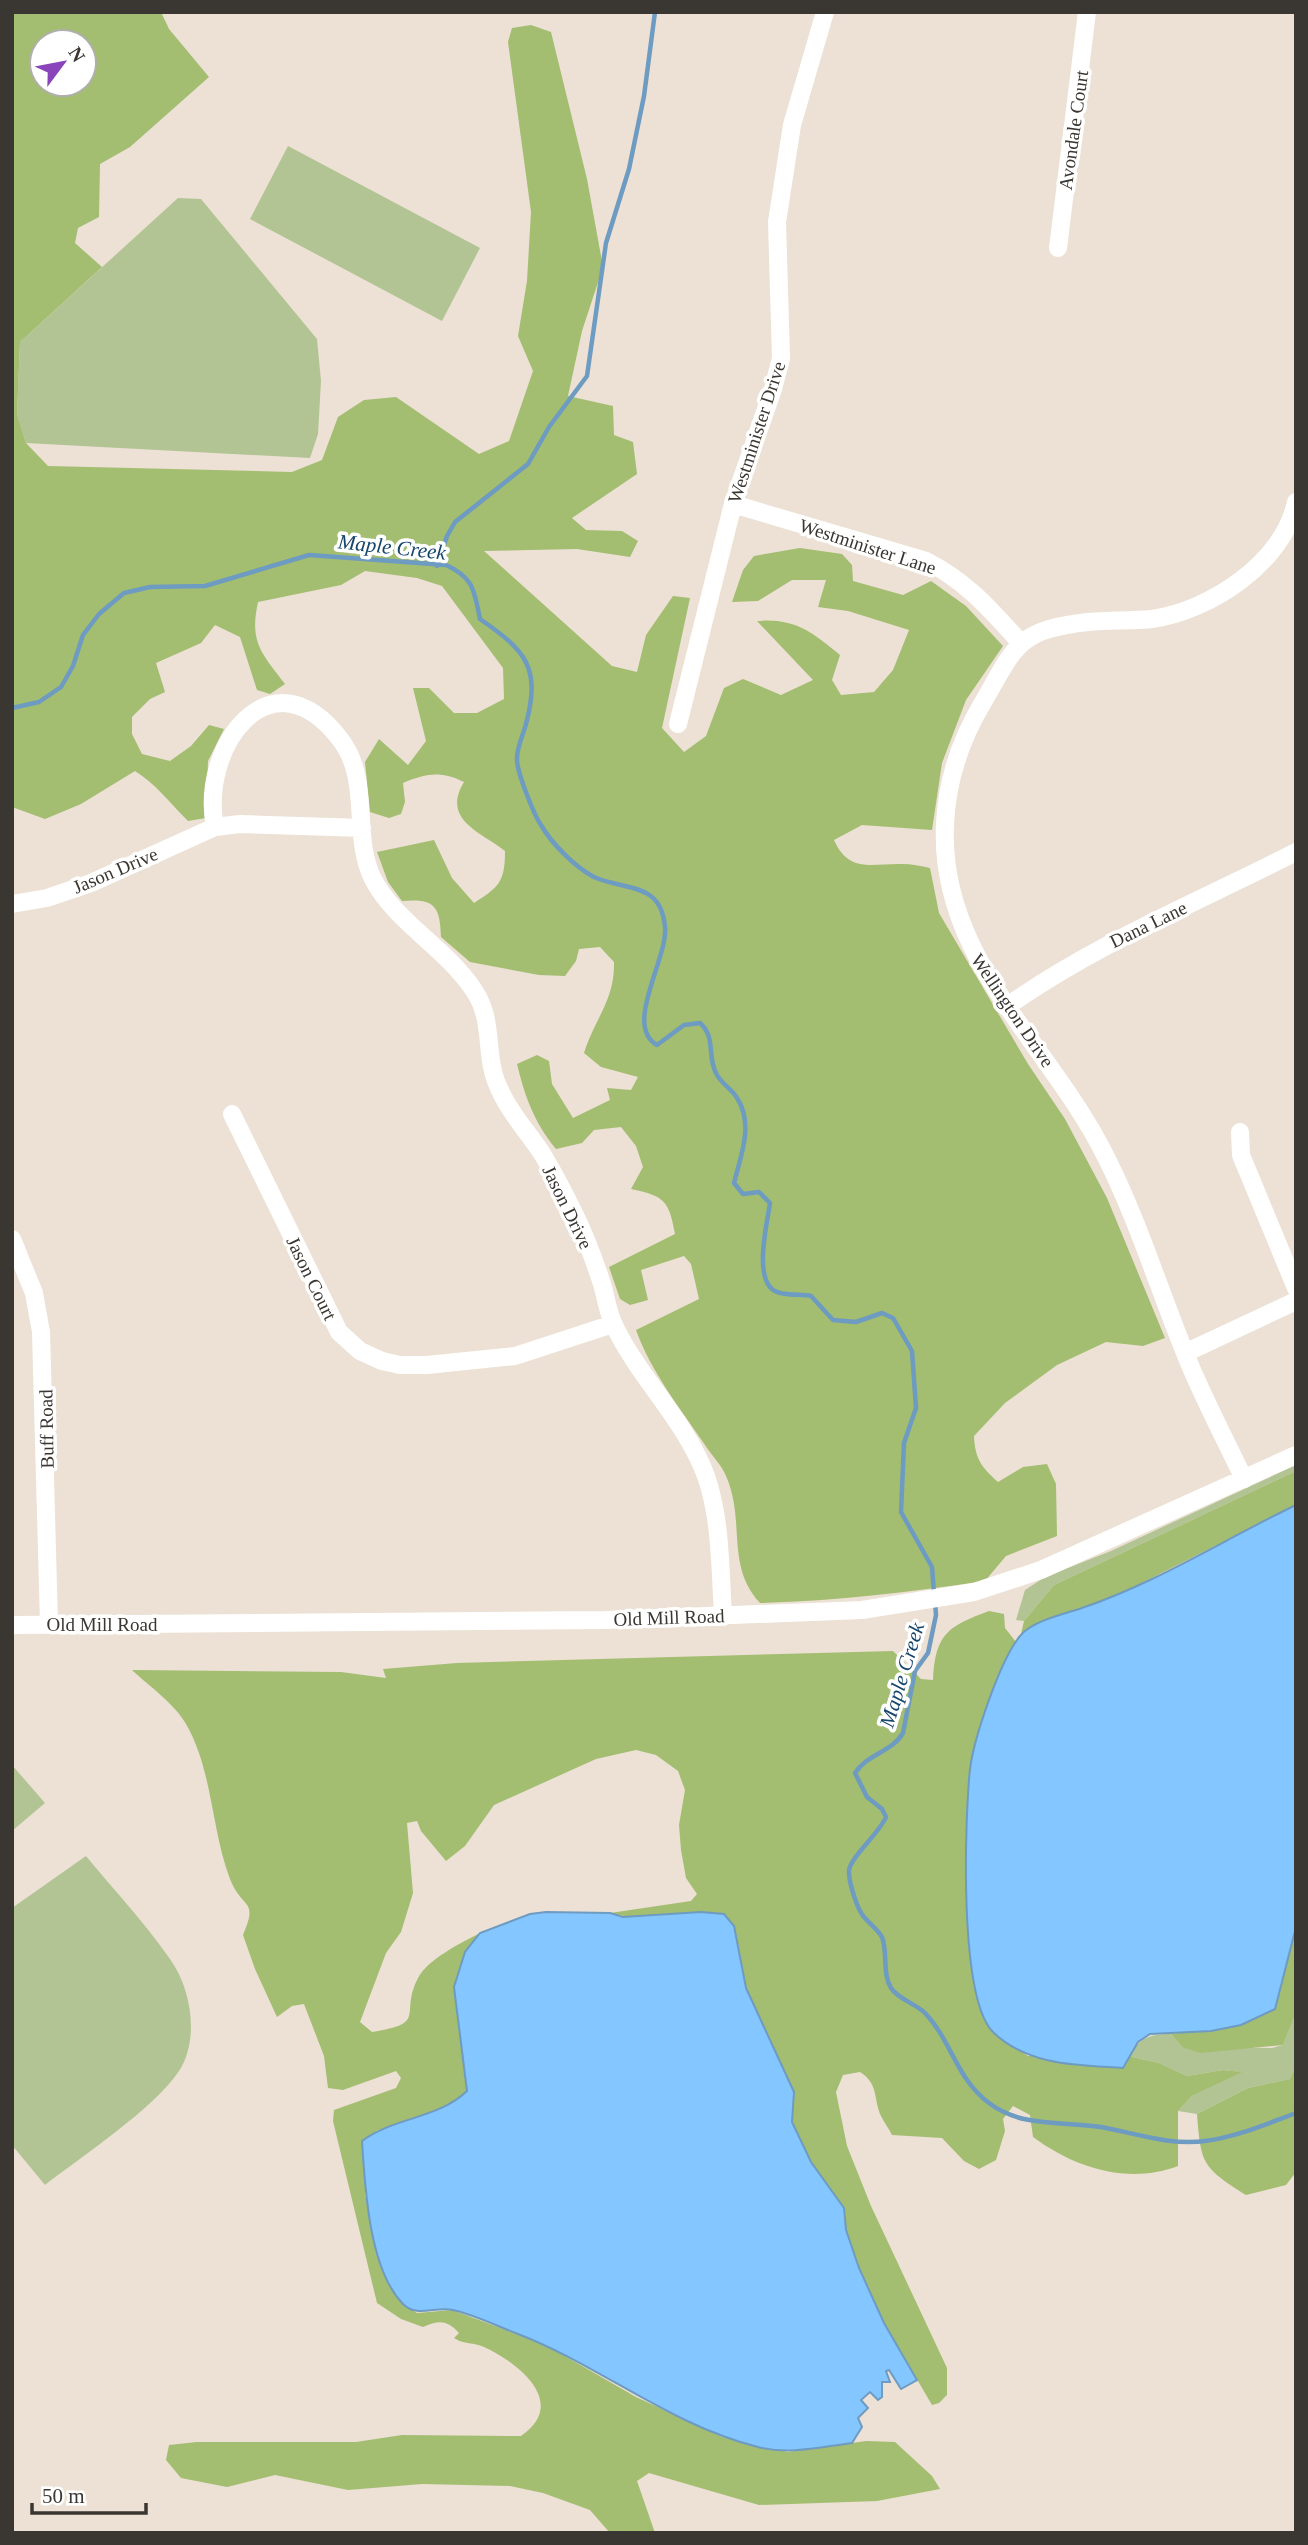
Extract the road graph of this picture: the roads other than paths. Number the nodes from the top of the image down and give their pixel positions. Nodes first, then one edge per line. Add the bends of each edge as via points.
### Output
1 (825, 12) edge
2 (1087, 12) edge
3 (1058, 248) dead end
4 (1296, 502) edge
5 (733, 504) junction
6 (1019, 641) junction
7 (678, 724) dead end
8 (215, 827) junction
9 (362, 828) junction
10 (1296, 852) edge
11 (12, 904) edge
12 (1006, 1007) junction
13 (232, 1114) dead end
14 (1240, 1132) dead end
15 (12, 1239) edge
16 (1296, 1288) edge
17 (1296, 1301) edge
18 (613, 1324) junction
19 (1185, 1353) junction
20 (1296, 1455) edge
21 (1244, 1479) junction
22 (723, 1614) junction
23 (49, 1624) junction
24 (12, 1625) edge

1 - 5 street, Westminister Drive via 792,125 777,222 781,358
2 - 3 street, Avondale Court
4 - 6 street via 1288,527 1270,556 1206,600 1154,618 1055,626
5 - 6 street, Westminister Lane via 926,561 955,575 978,594
5 - 7 street, Westminister Drive
6 - 12 street, Wellington Drive via 959,752 944,843 946,875 963,932
8 - 9 street, Jason Drive
8 - 9 street, Jason Drive via 212,786 225,745 255,710 274,702 293,702 325,721 349,750 360,792
8 - 11 street, Jason Drive via 91,883
9 - 18 street, Jason Drive via 373,880 480,1000 496,1083 573,1212 590,1248
10 - 12 street, Dana Lane via 1104,944
12 - 19 street, Wellington Drive via 1049,1064 1107,1159
13 - 18 street, Jason Court via 339,1332 360,1351 400,1365 491,1358 548,1347
14 - 16 street via 1241,1155
15 - 23 street, Buff Road via 34,1293 41,1332
17 - 19 street
18 - 22 street, Jason Drive via 706,1476 714,1506
19 - 21 street, Wellington Drive
20 - 21 street, Old Mill Road
21 - 22 street, Old Mill Road via 1085,1553 974,1592 828,1614
22 - 23 street, Old Mill Road via 606,1620
23 - 24 street, Old Mill Road

